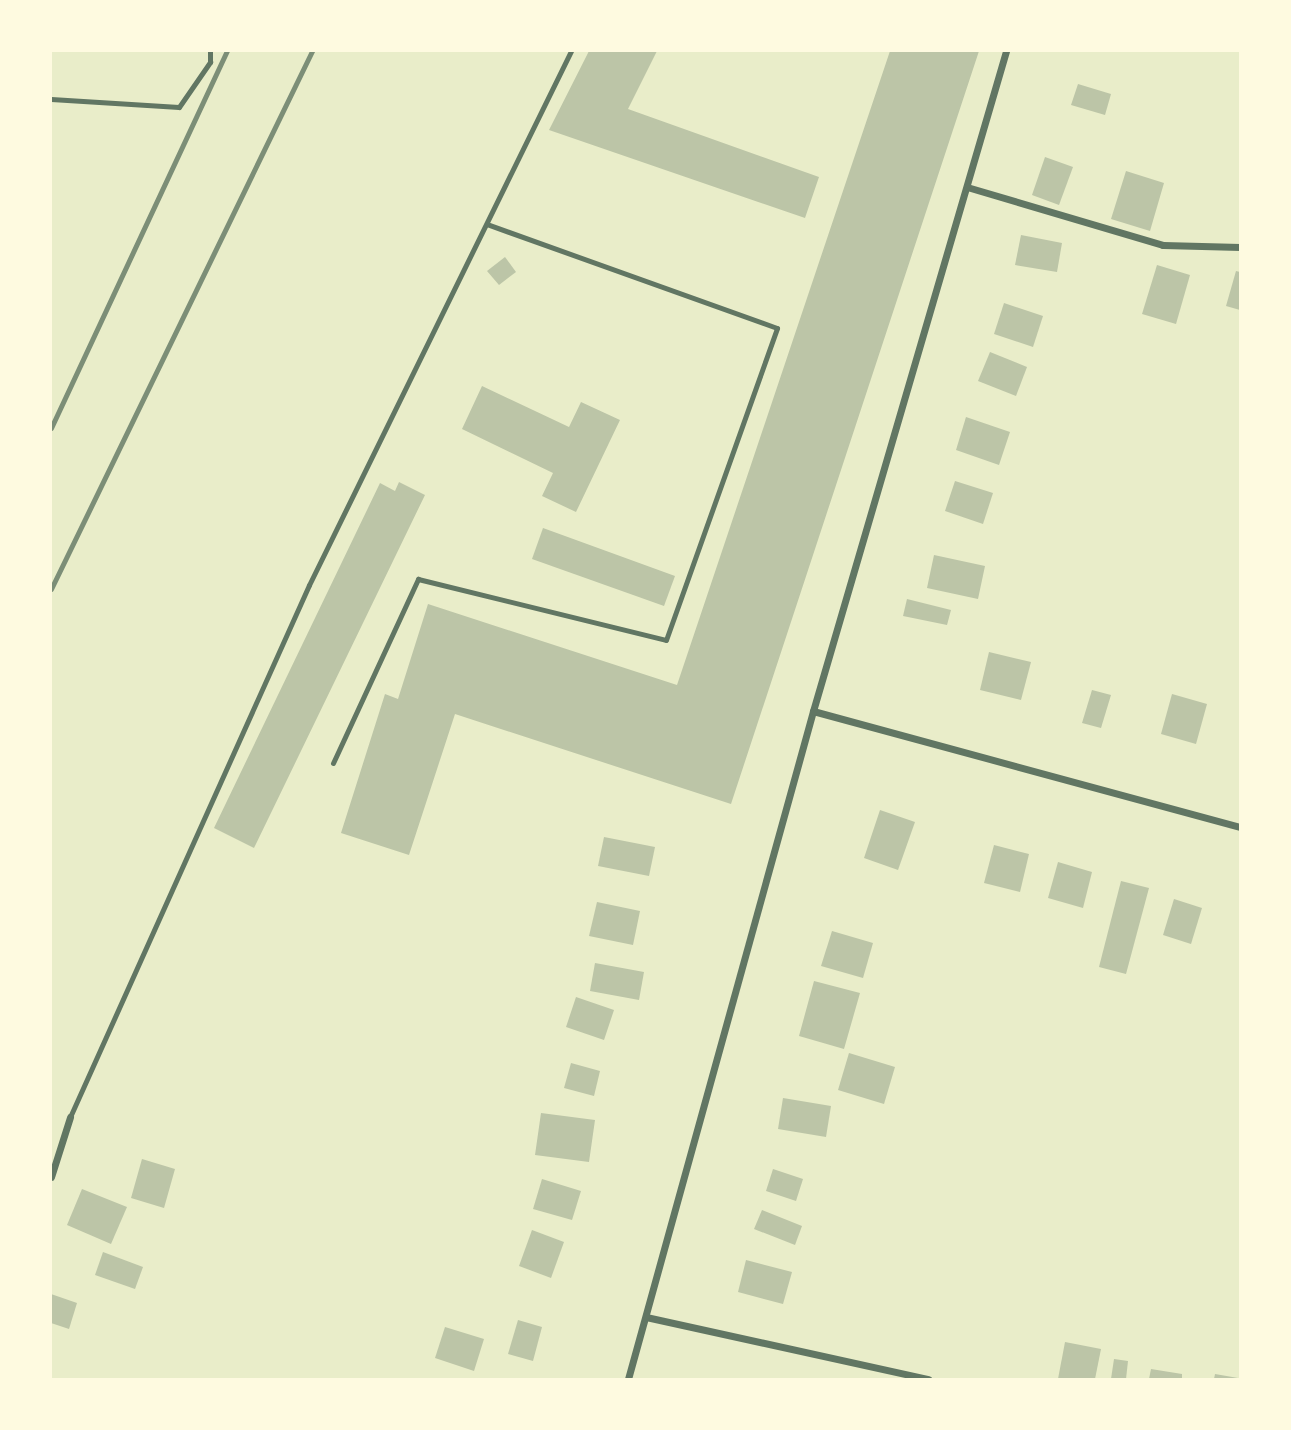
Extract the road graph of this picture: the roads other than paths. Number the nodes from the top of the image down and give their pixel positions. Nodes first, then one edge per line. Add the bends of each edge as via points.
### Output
1 (210, 51) edge
2 (572, 51) edge
3 (1006, 51) edge
4 (51, 99) edge
5 (967, 187) junction
6 (487, 224) junction
7 (1240, 247) edge
8 (813, 711) junction
9 (333, 763) dead end
10 (1240, 827) edge
11 (70, 1117) joint
12 (51, 1177) edge
13 (646, 1317) junction
14 (628, 1379) edge
15 (929, 1379) edge

1 - 4 lane via 210,62 179,107
2 - 6 lane
3 - 5 street
5 - 7 street via 1163,245
5 - 8 street
6 - 9 lane via 777,328 666,640 418,579
6 - 11 lane via 309,585
8 - 10 street
8 - 13 street
11 - 12 street
13 - 14 street
13 - 15 street

